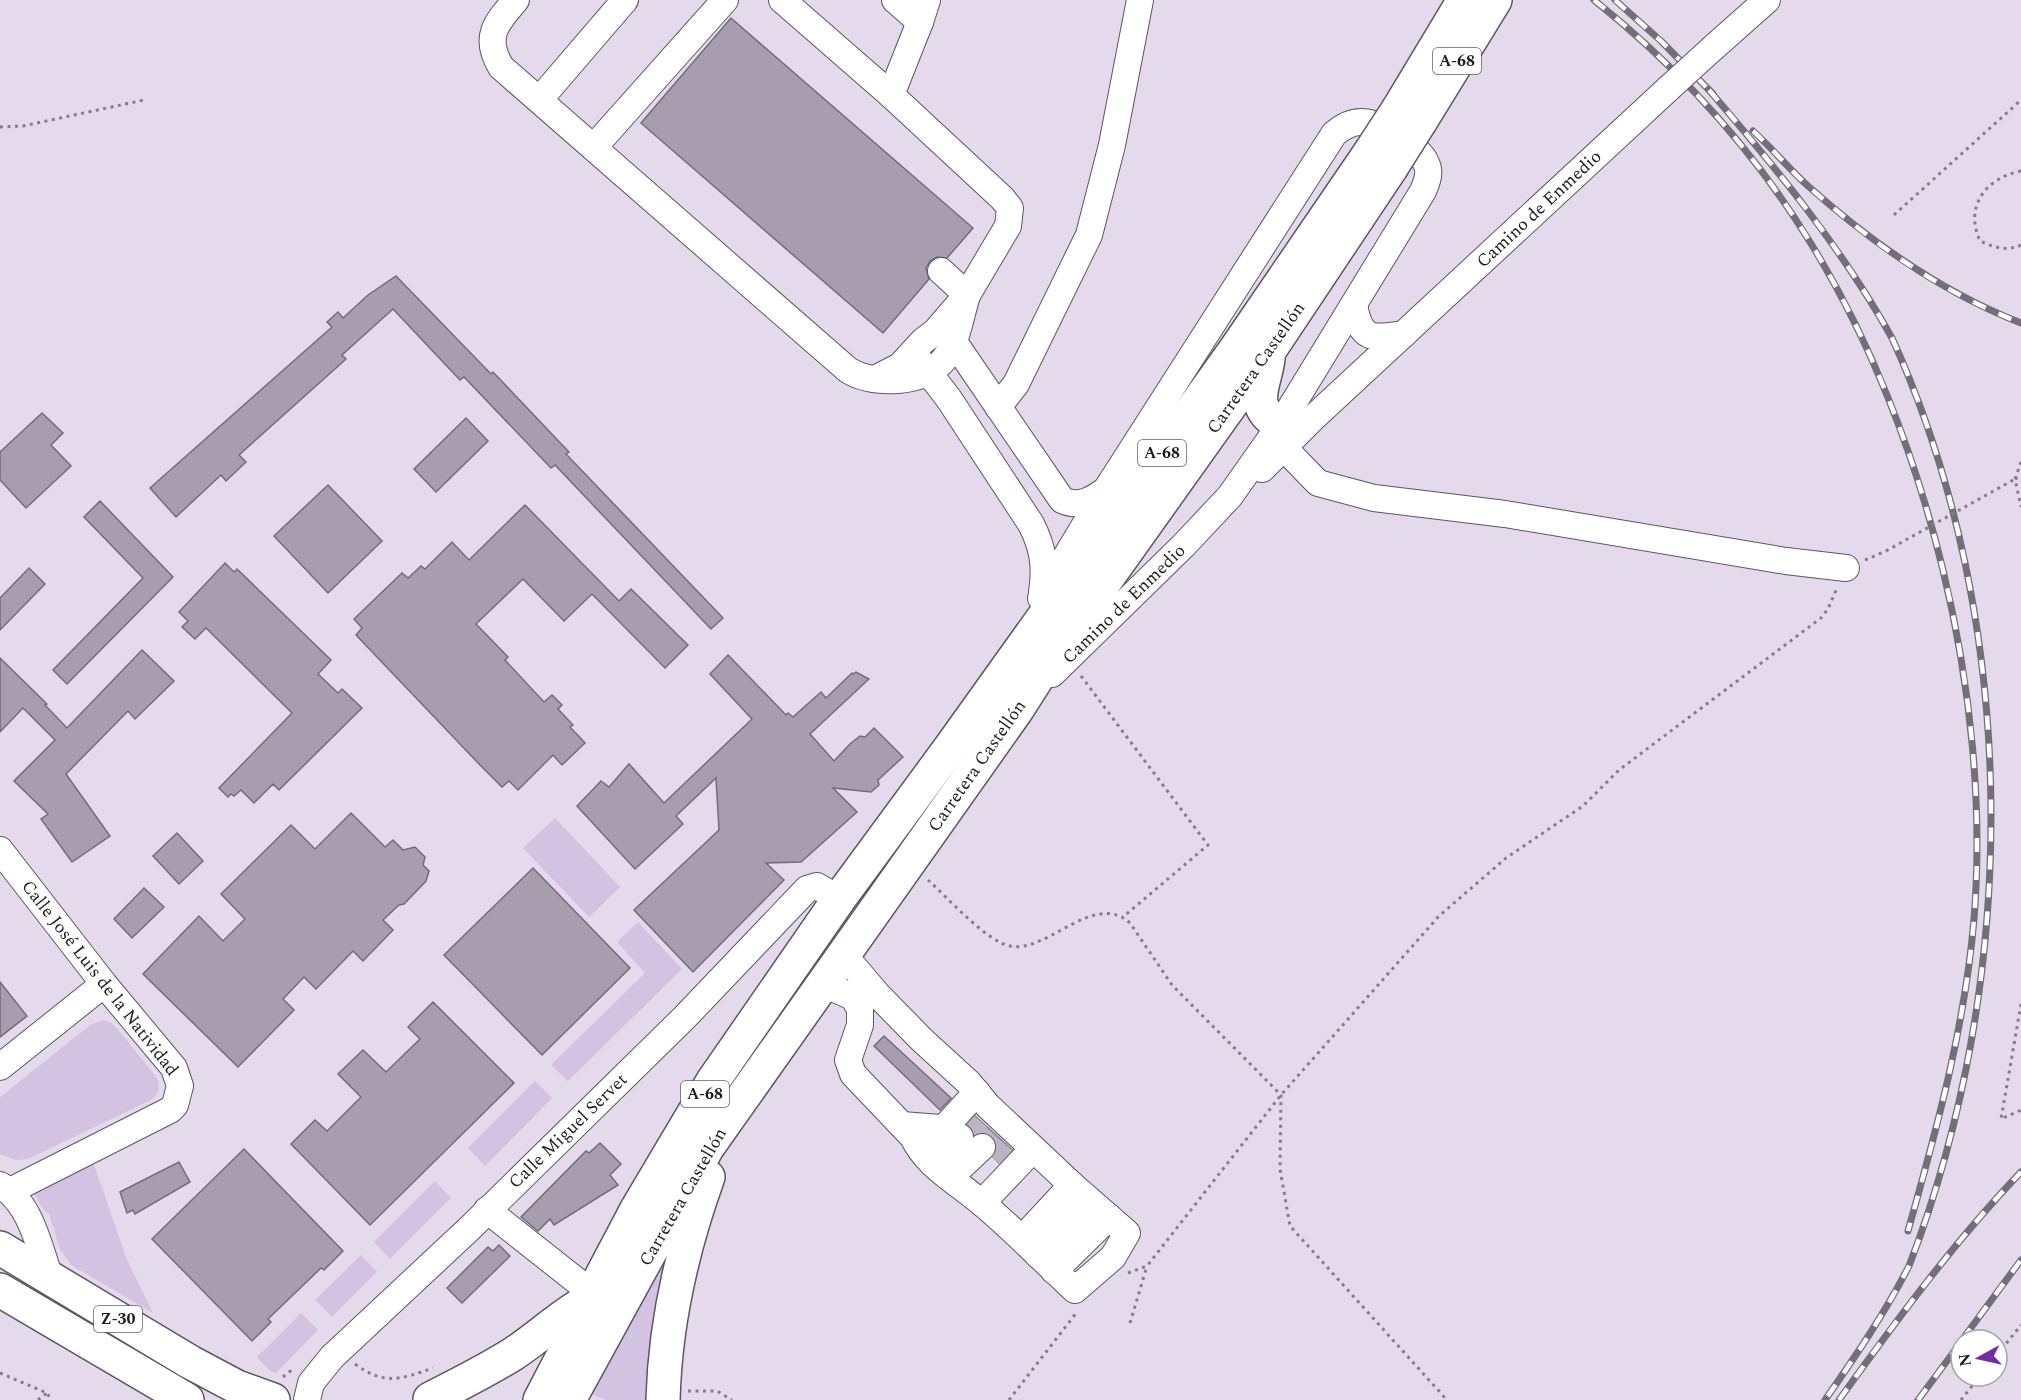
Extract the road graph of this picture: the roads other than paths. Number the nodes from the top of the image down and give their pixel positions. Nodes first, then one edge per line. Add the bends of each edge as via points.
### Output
1 (516, 0) edge
2 (625, 0) edge
3 (725, 0) edge
4 (782, 0) edge
5 (895, 0) edge
6 (1140, 0) edge
7 (1464, 0) edge
8 (1495, 0) edge
9 (1767, 0) edge
10 (924, 11) edge
11 (891, 95) junction
12 (540, 99) junction
13 (1410, 115) junction
14 (594, 147) junction
15 (1380, 161) junction
16 (941, 271) dead end
17 (967, 295) junction
18 (1354, 306) junction
19 (1404, 334) junction
20 (945, 337) junction
21 (916, 350) junction
22 (1269, 351) junction
23 (928, 373) junction
24 (976, 376) junction
25 (875, 379) junction
26 (949, 399) junction
27 (998, 407) junction
28 (1282, 437) junction
29 (1106, 490) junction
30 (1846, 568) road end
31 (1042, 595) junction
32 (1016, 711) junction
33 (950, 748) junction
34 (0, 850) edge
35 (839, 899) junction
36 (843, 954) junction
37 (104, 984) junction
38 (823, 984) junction
39 (0, 1067) edge
40 (733, 1114) junction
41 (907, 1131) junction
42 (997, 1135) junction
43 (5, 1188) edge
44 (966, 1190) junction
45 (1098, 1207) junction
46 (487, 1210) junction
47 (0, 1248) edge
48 (1045, 1262) junction
49 (50, 1278) junction
50 (0, 1290) edge
51 (590, 1296) junction
52 (276, 1389) edge
53 (663, 1395) edge
54 (187, 1400) edge
55 (308, 1400) edge
56 (429, 1400) edge
57 (483, 1400) edge
58 (540, 1400) edge
59 (569, 1400) edge

1 - 12 street via 498,21 492,38 495,55 501,67
2 - 12 street
3 - 14 street
4 - 11 street
5 - 10 street
6 - 27 street via 1112,146 1089,235 1016,384
7 - 13 highway, Carretera Castellón / A-68
8 - 13 highway, Carretera Castellón / A-68
9 - 19 street, Camino de Enmedio, bridge
10 - 11 street
11 - 17 street via 1010,208 1008,226
12 - 14 street
13 - 15 highway, Carretera Castellón / A-68, bridge
14 - 25 street via 848,370
15 - 22 highway, Carretera Castellón / A-68
15 - 33 highway, Carretera Castellón / A-68 via 1235,350
16 - 17 street
17 - 20 street
18 - 19 street via 1364,333 1377,338
18 - 28 street, Carretera Castellón
18 - 29 street, Carretera Castellón via 1423,191 1428,171 1416,151 1366,122 1344,125 1334,134
19 - 28 street, Camino de Enmedio via 1312,419
20 - 21 street via 928,336
20 - 23 street via 942,363
20 - 24 street
21 - 23 street
21 - 25 street via 900,366
22 - 28 highway via 1260,405
22 - 32 highway, Carretera Castellón / A-68
23 - 25 street via 895,380
23 - 26 street
24 - 26 street via 959,377 949,389
24 - 27 street
26 - 31 street via 1039,539 1044,566
27 - 29 street via 1062,500 1082,503
28 - 30 street via 1318,483 1374,498 1505,514
28 - 32 street, Camino de Enmedio via 1184,545
29 - 31 street, Carretera Castellón
31 - 33 street, Carretera Castellón
32 - 36 highway, Carretera Castellón / A-68
33 - 35 highway, Carretera Castellón / A-68
34 - 37 street, Calle José Luis de la Natividad
35 - 46 street, Calle Miguel Servet via 821,887 807,889 685,1017
35 - 51 highway, Carretera Castellón / A-68 via 713,1080
36 - 38 highway, Carretera Castellón / A-68
36 - 42 street
37 - 39 street
37 - 43 street, Calle José Luis de la Natividad via 174,1068 180,1086 175,1105 161,1116
38 - 40 highway, Carretera Castellón / A-68
38 - 41 street via 846,992 858,1003 860,1025 849,1054 849,1066 858,1081
40 - 53 highway via 685,1249 672,1311
40 - 59 highway, Carretera Castellón / A-68 via 684,1188
41 - 42 street via 946,1126
41 - 42 street via 942,1152
41 - 44 street via 919,1149
42 - 44 street
42 - 44 street
42 - 45 street
43 - 49 street via 26,1213
44 - 48 street
45 - 48 street
45 - 48 street
45 - 48 street via 1127,1233 1113,1257 1075,1290
46 - 51 street
46 - 55 street, Calle Miguel Servet via 333,1357 311,1383
47 - 49 highway, Z-30
49 - 52 highway, Z-30 via 237,1387
50 - 54 highway, Z-30
51 - 56 highway via 512,1355
51 - 58 highway, Carretera Castellón / A-68
56 - 57 highway

